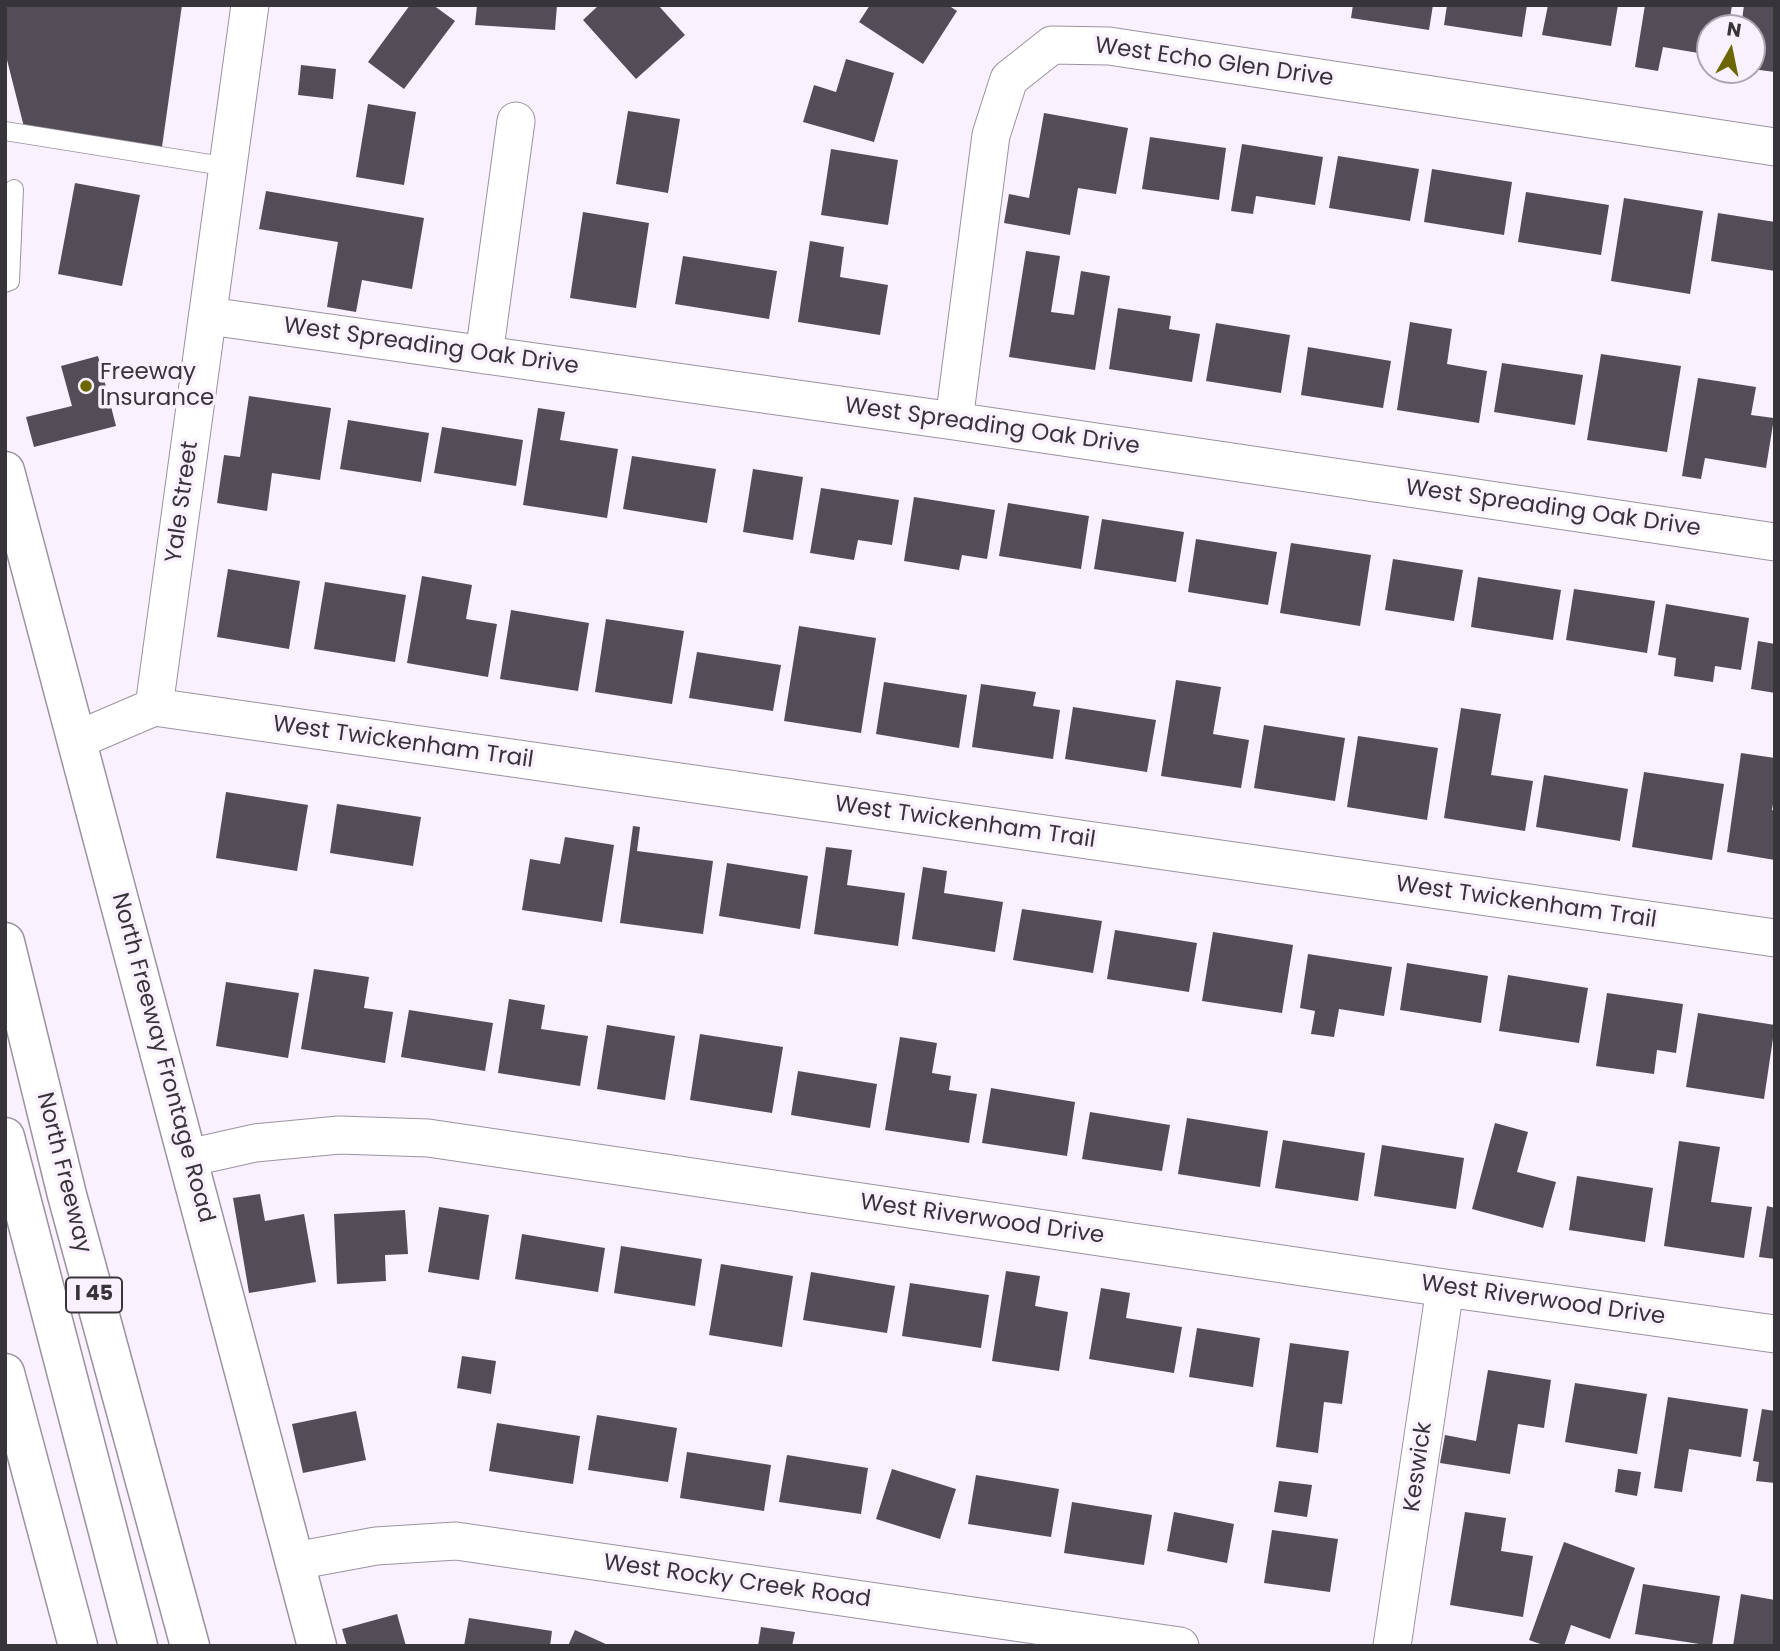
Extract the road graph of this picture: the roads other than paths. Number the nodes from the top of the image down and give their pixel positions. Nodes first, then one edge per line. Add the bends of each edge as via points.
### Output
1 (250, 5) edge
2 (516, 121) dead end
3 (5, 131) edge
4 (1775, 147) edge
5 (229, 167) junction
6 (13, 189) dead end
7 (5, 283) edge
8 (209, 316) junction
9 (484, 355) junction
10 (954, 421) junction
11 (5, 471) edge
12 (1775, 542) edge
13 (155, 707) junction
14 (78, 740) junction
15 (1775, 938) edge
16 (5, 942) edge
17 (5, 1137) edge
18 (188, 1158) junction
19 (1445, 1288) junction
20 (1775, 1334) edge
21 (5, 1373) edge
22 (295, 1561) junction
23 (78, 1646) edge
24 (138, 1646) edge
25 (190, 1646) edge
26 (317, 1646) edge
27 (1180, 1646) edge
28 (1392, 1646) edge

1 - 5 street, Yale Street
2 - 9 street
3 - 5 lane
4 - 10 street, West Echo Glen Drive via 1109,46 1052,45 1009,79 991,135
5 - 8 street, Yale Street
6 - 7 lane via 10,281
8 - 9 street, West Spreading Oak Drive
8 - 13 street, Yale Street
9 - 10 street, West Spreading Oak Drive
10 - 12 street, West Spreading Oak Drive
11 - 14 main road, North Freeway Frontage Road
13 - 14 street
13 - 15 street, West Twickenham Trail
14 - 18 main road, North Freeway Frontage Road
16 - 25 main road, North Freeway / I 45 via 67,1195
17 - 24 main road, North Freeway / I 45
18 - 19 street, West Riverwood Drive via 255,1143 339,1135 428,1138
18 - 22 main road, North Freeway Frontage Road
19 - 20 street, West Riverwood Drive
19 - 28 street, Keswick
21 - 23 main road
22 - 26 main road, North Freeway Frontage Road
22 - 27 street, West Rocky Creek Road via 376,1546 456,1541

